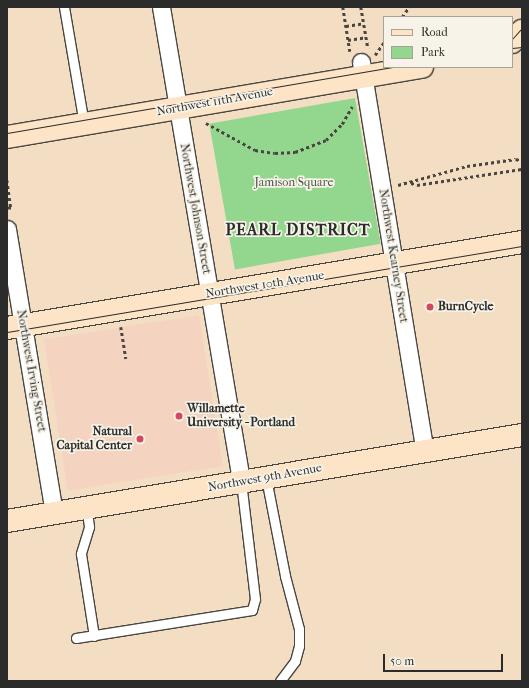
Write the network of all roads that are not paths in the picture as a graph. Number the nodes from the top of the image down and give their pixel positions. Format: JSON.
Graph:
{"nodes":[{"id":1,"x":64,"y":7,"type":"edge"},
{"id":2,"x":161,"y":7,"type":"edge"},
{"id":3,"x":522,"y":31,"type":"edge"},
{"id":4,"x":513,"y":41,"type":"edge"},
{"id":5,"x":364,"y":65,"type":"junction"},
{"id":6,"x":383,"y":66,"type":"edge"},
{"id":7,"x":177,"y":108,"type":"junction"},
{"id":8,"x":84,"y":124,"type":"junction"},
{"id":9,"x":7,"y":137,"type":"edge"},
{"id":10,"x":7,"y":230,"type":"edge"},
{"id":11,"x":522,"y":242,"type":"edge"},
{"id":12,"x":394,"y":263,"type":"junction"},
{"id":13,"x":210,"y":294,"type":"junction"},
{"id":14,"x":15,"y":326,"type":"edge"},
{"id":15,"x":522,"y":434,"type":"edge"},
{"id":16,"x":425,"y":451,"type":"junction"},
{"id":17,"x":266,"y":477,"type":"junction"},
{"id":18,"x":241,"y":481,"type":"junction"},
{"id":19,"x":86,"y":507,"type":"junction"},
{"id":20,"x":54,"y":513,"type":"junction"},
{"id":21,"x":7,"y":521,"type":"edge"},
{"id":22,"x":94,"y":636,"type":"junction"},
{"id":23,"x":76,"y":638,"type":"dead end"},
{"id":24,"x":280,"y":681,"type":"edge"}],
"edges":[{"from":1,"to":8,"type":"lane"},
{"from":2,"to":7,"type":"street","name":"Northwest Johnson Street"},
{"from":3,"to":4,"type":"street"},
{"from":5,"to":6,"type":"street","name":"Northwest 11th Avenue"},
{"from":5,"to":7,"type":"street","name":"Northwest 11th Avenue"},
{"from":5,"to":12,"type":"street","name":"Northwest Kearney Street"},
{"from":7,"to":8,"type":"street","name":"Northwest 11th Avenue"},
{"from":7,"to":13,"type":"street","name":"Northwest Johnson Street"},
{"from":8,"to":9,"type":"street","name":"Northwest 11th Avenue"},
{"from":10,"to":14,"type":"street","name":"Northwest Irving Street"},
{"from":11,"to":12,"type":"street","name":"Northwest 10th Avenue"},
{"from":12,"to":13,"type":"street","name":"Northwest 10th Avenue"},
{"from":12,"to":16,"type":"street","name":"Northwest Kearney Street"},
{"from":13,"to":14,"type":"street","name":"Northwest 10th Avenue"},
{"from":13,"to":18,"type":"street","name":"Northwest Johnson Street"},
{"from":14,"to":20,"type":"street","name":"Northwest Irving Street"},
{"from":15,"to":16,"type":"street","name":"Northwest 9th Avenue"},
{"from":16,"to":17,"type":"street","name":"Northwest 9th Avenue"},
{"from":17,"to":18,"type":"street","name":"Northwest 9th Avenue"},
{"from":17,"to":24,"type":"lane"},
{"from":18,"to":19,"type":"street","name":"Northwest 9th Avenue"},
{"from":18,"to":22,"type":"lane"},
{"from":19,"to":20,"type":"street","name":"Northwest 9th Avenue"},
{"from":19,"to":22,"type":"lane"},
{"from":20,"to":21,"type":"street","name":"Northwest 9th Avenue"},
{"from":22,"to":23,"type":"lane"}]}
